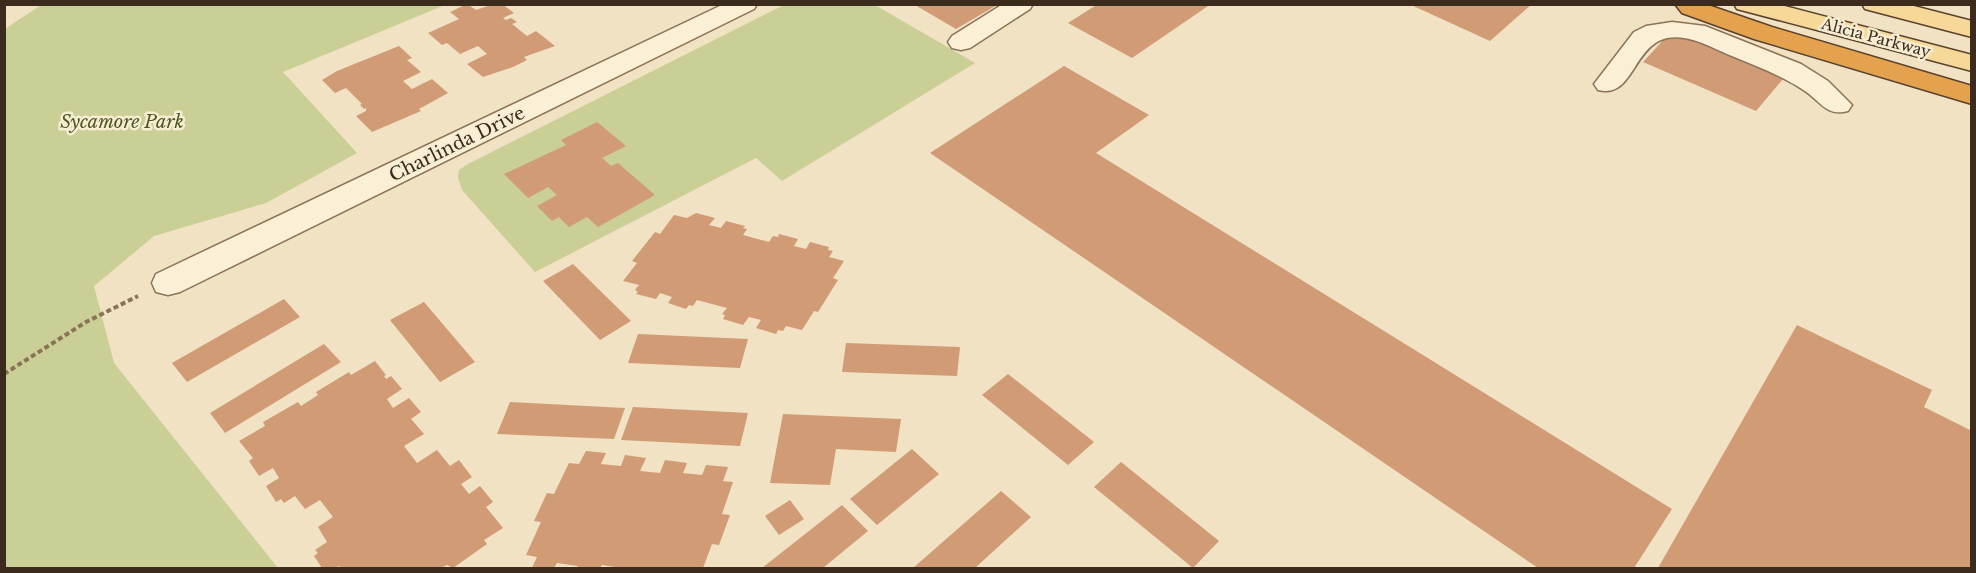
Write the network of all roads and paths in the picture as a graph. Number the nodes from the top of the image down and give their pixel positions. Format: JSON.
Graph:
{"nodes":[{"id":1,"x":745,"y":4,"type":"edge"},
{"id":2,"x":1021,"y":4,"type":"edge"},
{"id":3,"x":1687,"y":4,"type":"edge"},
{"id":4,"x":1746,"y":4,"type":"edge"},
{"id":5,"x":1874,"y":4,"type":"edge"},
{"id":6,"x":1971,"y":29,"type":"edge"},
{"id":7,"x":961,"y":42,"type":"dead end"},
{"id":8,"x":1971,"y":63,"type":"edge"},
{"id":9,"x":1608,"y":84,"type":"dead end"},
{"id":10,"x":1971,"y":95,"type":"edge"},
{"id":11,"x":1838,"y":105,"type":"dead end"},
{"id":12,"x":168,"y":283,"type":"joint"},
{"id":13,"x":4,"y":374,"type":"edge"}],
"edges":[{"from":1,"to":12,"type":"street","name":"Charlinda Drive"},
{"from":2,"to":7,"type":"street"},
{"from":3,"to":10,"type":"highway"},
{"from":4,"to":8,"type":"main road","name":"Alicia Parkway"},
{"from":5,"to":6,"type":"main road","name":"Alicia Parkway"},
{"from":9,"to":11,"type":"street"},
{"from":12,"to":13,"type":"path"}]}
